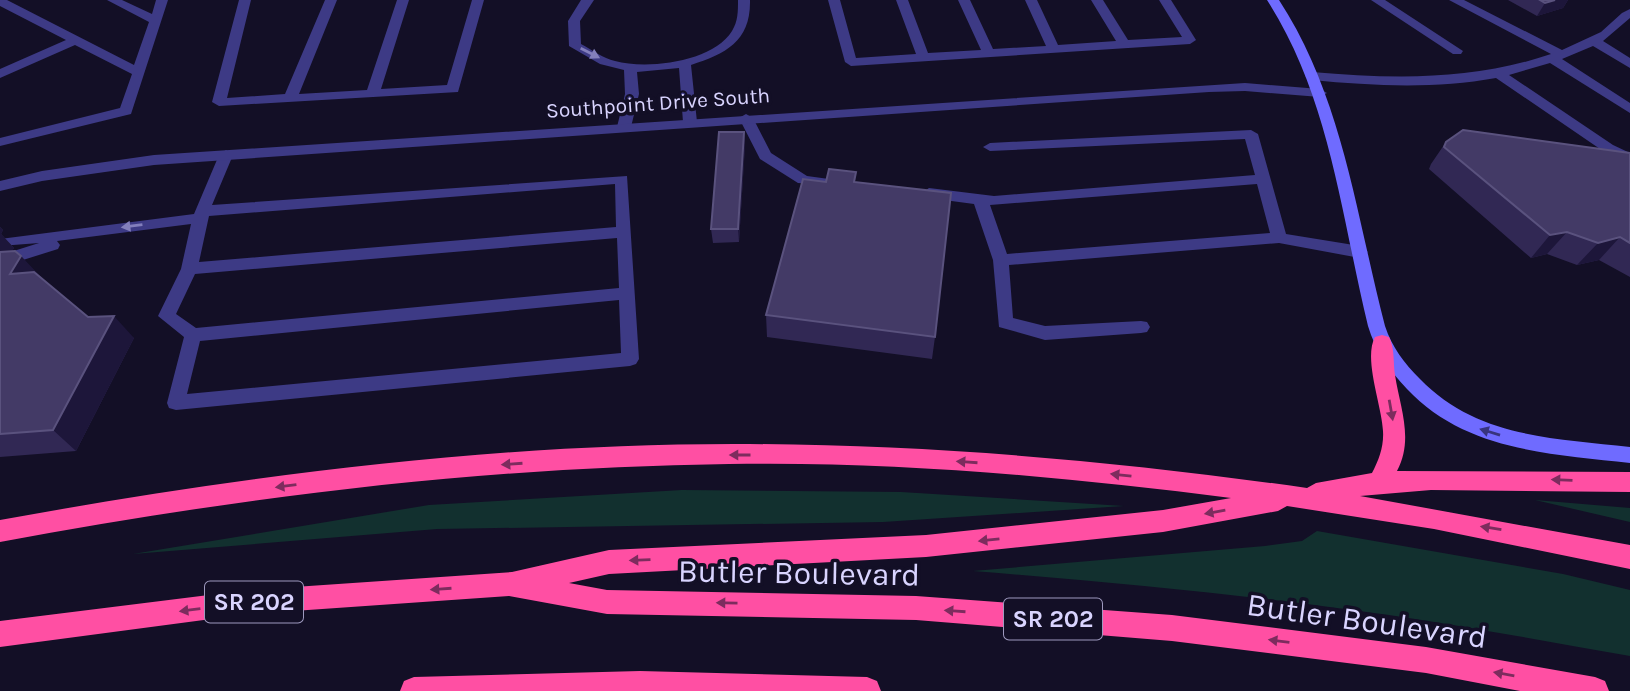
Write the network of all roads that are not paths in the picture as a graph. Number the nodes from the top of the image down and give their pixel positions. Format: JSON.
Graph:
{"nodes":[{"id":1,"x":113,"y":0,"type":"edge"},
{"id":2,"x":162,"y":0,"type":"edge"},
{"id":3,"x":245,"y":0,"type":"edge"},
{"id":4,"x":331,"y":0,"type":"edge"},
{"id":5,"x":403,"y":0,"type":"edge"},
{"id":6,"x":478,"y":0,"type":"edge"},
{"id":7,"x":744,"y":0,"type":"edge"},
{"id":8,"x":834,"y":0,"type":"edge"},
{"id":9,"x":902,"y":0,"type":"edge"},
{"id":10,"x":964,"y":0,"type":"edge"},
{"id":11,"x":1031,"y":0,"type":"edge"},
{"id":12,"x":1097,"y":0,"type":"edge"},
{"id":13,"x":1165,"y":0,"type":"edge"},
{"id":14,"x":1273,"y":0,"type":"edge"},
{"id":15,"x":1377,"y":0,"type":"edge"},
{"id":16,"x":1455,"y":0,"type":"edge"},
{"id":17,"x":0,"y":1,"type":"edge"},
{"id":18,"x":581,"y":2,"type":"edge"},
{"id":19,"x":1627,"y":18,"type":"edge"},
{"id":20,"x":155,"y":20,"type":"junction"},
{"id":21,"x":75,"y":40,"type":"junction"},
{"id":22,"x":1594,"y":41,"type":"junction"},
{"id":23,"x":1124,"y":44,"type":"junction"},
{"id":24,"x":1054,"y":48,"type":"junction"},
{"id":25,"x":1457,"y":51,"type":"dead end"},
{"id":26,"x":989,"y":53,"type":"junction"},
{"id":27,"x":923,"y":57,"type":"junction"},
{"id":28,"x":1557,"y":57,"type":"junction"},
{"id":29,"x":1630,"y":64,"type":"edge"},
{"id":30,"x":685,"y":65,"type":"junction"},
{"id":31,"x":630,"y":67,"type":"junction"},
{"id":32,"x":138,"y":72,"type":"junction"},
{"id":33,"x":1498,"y":73,"type":"junction"},
{"id":34,"x":0,"y":74,"type":"edge"},
{"id":35,"x":1312,"y":76,"type":"junction"},
{"id":36,"x":373,"y":93,"type":"junction"},
{"id":37,"x":1320,"y":93,"type":"junction"},
{"id":38,"x":290,"y":98,"type":"junction"},
{"id":39,"x":1630,"y":109,"type":"edge"},
{"id":40,"x":746,"y":118,"type":"junction"},
{"id":41,"x":690,"y":122,"type":"junction"},
{"id":42,"x":624,"y":127,"type":"junction"},
{"id":43,"x":0,"y":142,"type":"edge"},
{"id":44,"x":990,"y":147,"type":"dead end"},
{"id":45,"x":226,"y":155,"type":"junction"},
{"id":46,"x":1630,"y":159,"type":"edge"},
{"id":47,"x":1263,"y":178,"type":"junction"},
{"id":48,"x":841,"y":184,"type":"edge"},
{"id":49,"x":0,"y":187,"type":"edge"},
{"id":50,"x":917,"y":191,"type":"edge"},
{"id":51,"x":980,"y":200,"type":"junction"},
{"id":52,"x":201,"y":214,"type":"junction"},
{"id":53,"x":99,"y":230,"type":"junction"},
{"id":54,"x":625,"y":232,"type":"junction"},
{"id":55,"x":1279,"y":238,"type":"junction"},
{"id":56,"x":7,"y":246,"type":"edge"},
{"id":57,"x":1360,"y":252,"type":"junction"},
{"id":58,"x":1001,"y":260,"type":"junction"},
{"id":59,"x":189,"y":269,"type":"junction"},
{"id":60,"x":627,"y":293,"type":"junction"},
{"id":61,"x":1141,"y":327,"type":"dead end"},
{"id":62,"x":193,"y":335,"type":"junction"},
{"id":63,"x":1382,"y":343,"type":"junction"},
{"id":64,"x":1630,"y":456,"type":"edge"},
{"id":65,"x":1379,"y":482,"type":"junction"},
{"id":66,"x":1630,"y":482,"type":"edge"},
{"id":67,"x":0,"y":531,"type":"edge"},
{"id":68,"x":1630,"y":557,"type":"edge"},
{"id":69,"x":509,"y":584,"type":"junction"},
{"id":70,"x":0,"y":634,"type":"edge"},
{"id":71,"x":414,"y":691,"type":"edge"},
{"id":72,"x":867,"y":691,"type":"edge"},
{"id":73,"x":1595,"y":691,"type":"edge"}],
"edges":[{"from":1,"to":20,"type":"street"},
{"from":2,"to":20,"type":"street"},
{"from":3,"to":38,"type":"street"},
{"from":4,"to":38,"type":"street"},
{"from":5,"to":36,"type":"street"},
{"from":6,"to":36,"type":"street"},
{"from":7,"to":30,"type":"street"},
{"from":8,"to":27,"type":"street"},
{"from":9,"to":27,"type":"street"},
{"from":10,"to":26,"type":"street"},
{"from":11,"to":24,"type":"street"},
{"from":12,"to":23,"type":"street"},
{"from":13,"to":23,"type":"street"},
{"from":14,"to":35,"type":"street"},
{"from":15,"to":25,"type":"street"},
{"from":16,"to":28,"type":"street"},
{"from":17,"to":21,"type":"street"},
{"from":18,"to":31,"type":"street","one_way":true},
{"from":19,"to":22,"type":"street"},
{"from":20,"to":32,"type":"street"},
{"from":21,"to":32,"type":"street"},
{"from":21,"to":34,"type":"street"},
{"from":22,"to":28,"type":"street"},
{"from":22,"to":29,"type":"street"},
{"from":23,"to":24,"type":"street"},
{"from":24,"to":26,"type":"street"},
{"from":26,"to":27,"type":"street"},
{"from":28,"to":33,"type":"street"},
{"from":28,"to":39,"type":"street"},
{"from":30,"to":31,"type":"street"},
{"from":30,"to":41,"type":"street"},
{"from":31,"to":42,"type":"street"},
{"from":32,"to":43,"type":"street"},
{"from":33,"to":35,"type":"street"},
{"from":33,"to":46,"type":"street"},
{"from":35,"to":37,"type":"street"},
{"from":36,"to":38,"type":"street"},
{"from":37,"to":40,"type":"street","name":"Southpoint Drive South"},
{"from":37,"to":57,"type":"street"},
{"from":40,"to":41,"type":"street","name":"Southpoint Drive South"},
{"from":40,"to":48,"type":"street"},
{"from":41,"to":42,"type":"street","name":"Southpoint Drive South"},
{"from":42,"to":45,"type":"street","name":"Southpoint Drive South"},
{"from":44,"to":47,"type":"street"},
{"from":45,"to":49,"type":"street","name":"Southpoint Drive South"},
{"from":45,"to":52,"type":"street"},
{"from":47,"to":51,"type":"street"},
{"from":47,"to":55,"type":"street"},
{"from":50,"to":51,"type":"street"},
{"from":51,"to":58,"type":"street"},
{"from":52,"to":53,"type":"street","one_way":true},
{"from":52,"to":54,"type":"street"},
{"from":52,"to":59,"type":"street"},
{"from":53,"to":56,"type":"street"},
{"from":53,"to":56,"type":"street"},
{"from":54,"to":59,"type":"street"},
{"from":54,"to":60,"type":"street"},
{"from":55,"to":57,"type":"street"},
{"from":55,"to":58,"type":"street"},
{"from":57,"to":63,"type":"street"},
{"from":58,"to":61,"type":"street"},
{"from":59,"to":62,"type":"street"},
{"from":60,"to":62,"type":"street"},
{"from":60,"to":62,"type":"street"},
{"from":64,"to":63,"type":"street","one_way":true},
{"from":63,"to":65,"type":"highway","one_way":true},
{"from":66,"to":65,"type":"highway","one_way":true},
{"from":65,"to":69,"type":"highway","one_way":true},
{"from":68,"to":67,"type":"highway","one_way":true},
{"from":69,"to":70,"type":"highway","name":"Butler Boulevard","number":"SR 202","one_way":true},
{"from":73,"to":69,"type":"highway","name":"Butler Boulevard","number":"SR 202","one_way":true},
{"from":71,"to":72,"type":"highway"}]}
